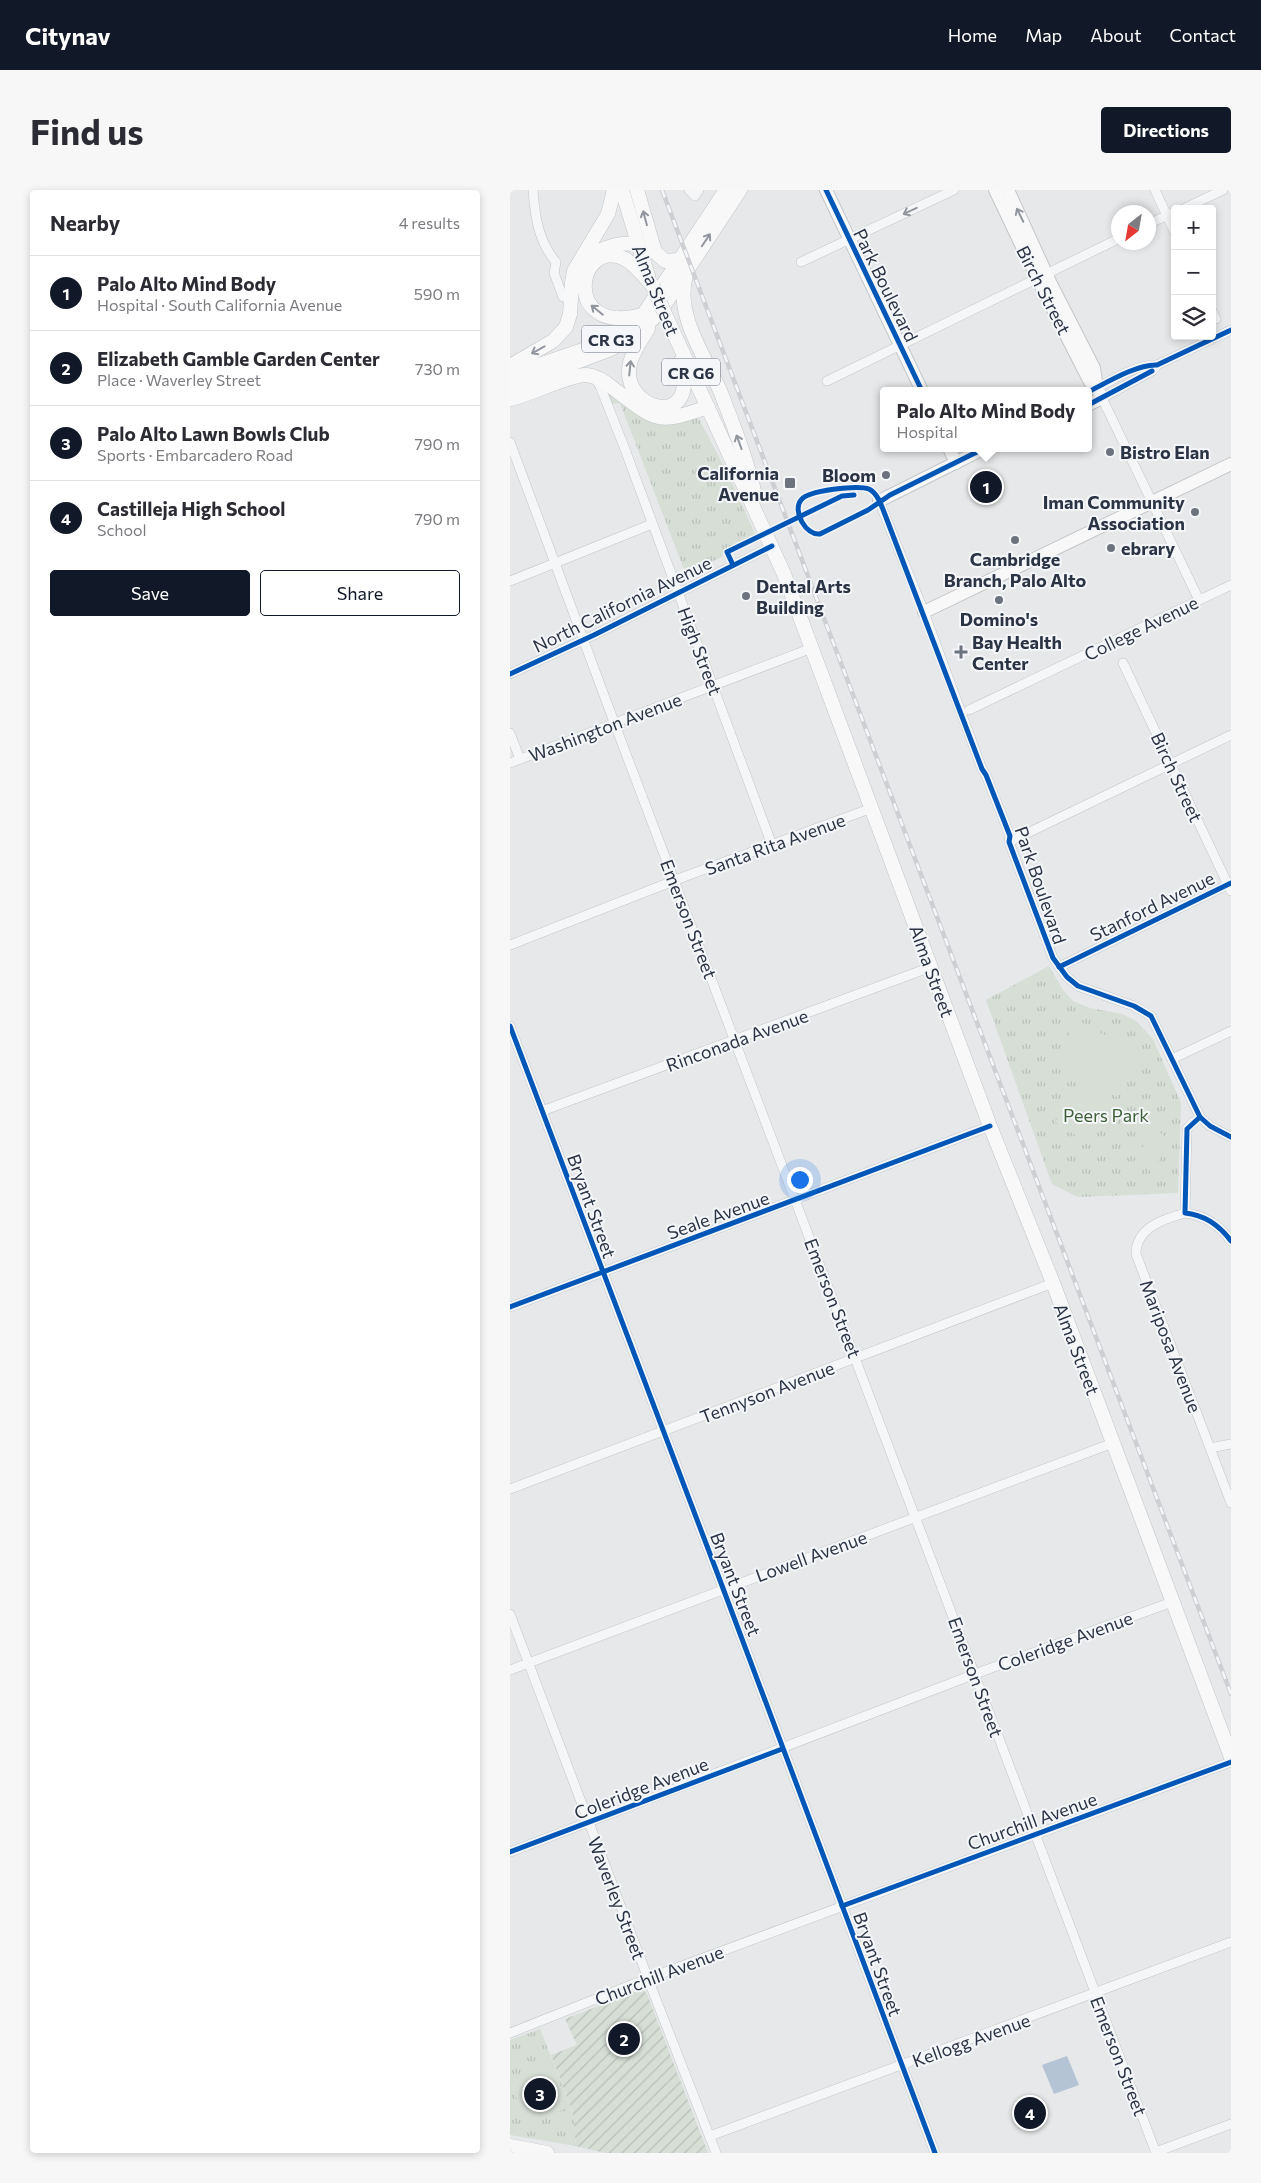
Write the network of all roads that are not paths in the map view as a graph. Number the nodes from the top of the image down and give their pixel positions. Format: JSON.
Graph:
{"nodes":[{"id":1,"x":533,"y":190,"type":"edge"},
{"id":2,"x":614,"y":190,"type":"edge"},
{"id":3,"x":622,"y":190,"type":"edge"},
{"id":4,"x":637,"y":190,"type":"edge"},
{"id":5,"x":726,"y":190,"type":"edge"},
{"id":6,"x":740,"y":190,"type":"edge"},
{"id":7,"x":826,"y":190,"type":"edge"},
{"id":8,"x":954,"y":190,"type":"edge"},
{"id":9,"x":995,"y":190,"type":"edge"},
{"id":10,"x":1008,"y":190,"type":"edge"},
{"id":11,"x":1155,"y":190,"type":"edge"},
{"id":12,"x":1223,"y":190,"type":"edge"},
{"id":13,"x":1191,"y":205,"type":"edge"},
{"id":14,"x":1171,"y":214,"type":"edge"},
{"id":15,"x":1156,"y":221,"type":"edge"},
{"id":16,"x":848,"y":240,"type":"junction"},
{"id":17,"x":1111,"y":242,"type":"edge"},
{"id":18,"x":638,"y":246,"type":"junction"},
{"id":19,"x":685,"y":262,"type":"junction"},
{"id":20,"x":801,"y":262,"type":"dead end"},
{"id":21,"x":577,"y":265,"type":"junction"},
{"id":22,"x":1042,"y":276,"type":"junction"},
{"id":23,"x":652,"y":286,"type":"junction"},
{"id":24,"x":563,"y":297,"type":"dead end"},
{"id":25,"x":663,"y":312,"type":"junction"},
{"id":26,"x":643,"y":315,"type":"junction"},
{"id":27,"x":1231,"y":330,"type":"edge"},
{"id":28,"x":675,"y":337,"type":"junction"},
{"id":29,"x":900,"y":345,"type":"junction"},
{"id":30,"x":510,"y":366,"type":"edge"},
{"id":31,"x":510,"y":375,"type":"edge"},
{"id":32,"x":592,"y":376,"type":"junction"},
{"id":33,"x":827,"y":380,"type":"dead end"},
{"id":34,"x":920,"y":387,"type":"edge"},
{"id":35,"x":510,"y":388,"type":"edge"},
{"id":36,"x":1096,"y":393,"type":"edge"},
{"id":37,"x":528,"y":395,"type":"junction"},
{"id":38,"x":510,"y":399,"type":"edge"},
{"id":39,"x":510,"y":404,"type":"edge"},
{"id":40,"x":708,"y":407,"type":"junction"},
{"id":41,"x":510,"y":442,"type":"edge"},
{"id":42,"x":951,"y":452,"type":"edge"},
{"id":43,"x":977,"y":452,"type":"edge"},
{"id":44,"x":956,"y":463,"type":"junction"},
{"id":45,"x":1231,"y":464,"type":"edge"},
{"id":46,"x":879,"y":501,"type":"joint"},
{"id":47,"x":1152,"y":502,"type":"junction"},
{"id":48,"x":761,"y":522,"type":"junction"},
{"id":49,"x":652,"y":524,"type":"junction"},
{"id":50,"x":772,"y":546,"type":"junction"},
{"id":51,"x":556,"y":563,"type":"junction"},
{"id":52,"x":510,"y":581,"type":"edge"},
{"id":53,"x":1231,"y":585,"type":"edge"},
{"id":54,"x":678,"y":593,"type":"junction"},
{"id":55,"x":1198,"y":600,"type":"junction"},
{"id":56,"x":924,"y":612,"type":"junction"},
{"id":57,"x":584,"y":639,"type":"junction"},
{"id":58,"x":812,"y":648,"type":"junction"},
{"id":59,"x":1123,"y":663,"type":"dead end"},
{"id":60,"x":510,"y":674,"type":"edge"},
{"id":61,"x":713,"y":686,"type":"junction"},
{"id":62,"x":969,"y":710,"type":"dead end"},
{"id":63,"x":614,"y":722,"type":"junction"},
{"id":64,"x":510,"y":733,"type":"edge"},
{"id":65,"x":1231,"y":735,"type":"edge"},
{"id":66,"x":520,"y":759,"type":"junction"},
{"id":67,"x":510,"y":762,"type":"edge"},
{"id":68,"x":1170,"y":764,"type":"junction"},
{"id":69,"x":872,"y":808,"type":"junction"},
{"id":70,"x":1009,"y":842,"type":"junction"},
{"id":71,"x":772,"y":845,"type":"junction"},
{"id":72,"x":675,"y":880,"type":"junction"},
{"id":73,"x":1230,"y":886,"type":"edge"},
{"id":74,"x":510,"y":945,"type":"edge"},
{"id":75,"x":931,"y":967,"type":"junction"},
{"id":76,"x":1059,"y":967,"type":"junction"},
{"id":77,"x":510,"y":1026,"type":"edge"},
{"id":78,"x":1231,"y":1031,"type":"edge"},
{"id":79,"x":736,"y":1040,"type":"junction"},
{"id":80,"x":1172,"y":1059,"type":"junction"},
{"id":81,"x":542,"y":1111,"type":"junction"},
{"id":82,"x":1193,"y":1122,"type":"dead end"},
{"id":83,"x":990,"y":1126,"type":"junction"},
{"id":84,"x":1231,"y":1137,"type":"edge"},
{"id":85,"x":796,"y":1200,"type":"junction"},
{"id":86,"x":1185,"y":1213,"type":"junction"},
{"id":87,"x":1231,"y":1241,"type":"edge"},
{"id":88,"x":602,"y":1272,"type":"junction"},
{"id":89,"x":1053,"y":1283,"type":"junction"},
{"id":90,"x":510,"y":1306,"type":"edge"},
{"id":91,"x":856,"y":1359,"type":"junction"},
{"id":92,"x":663,"y":1431,"type":"junction"},
{"id":93,"x":1113,"y":1443,"type":"junction"},
{"id":94,"x":1231,"y":1444,"type":"edge"},
{"id":95,"x":1210,"y":1448,"type":"junction"},
{"id":96,"x":510,"y":1489,"type":"edge"},
{"id":97,"x":1231,"y":1503,"type":"edge"},
{"id":98,"x":916,"y":1517,"type":"junction"},
{"id":99,"x":724,"y":1589,"type":"junction"},
{"id":100,"x":1172,"y":1602,"type":"junction"},
{"id":101,"x":510,"y":1614,"type":"edge"},
{"id":102,"x":528,"y":1663,"type":"junction"},
{"id":103,"x":510,"y":1670,"type":"edge"},
{"id":104,"x":975,"y":1674,"type":"junction"},
{"id":105,"x":782,"y":1749,"type":"junction"},
{"id":106,"x":1231,"y":1757,"type":"edge"},
{"id":107,"x":1231,"y":1762,"type":"edge"},
{"id":108,"x":589,"y":1822,"type":"junction"},
{"id":109,"x":1035,"y":1835,"type":"junction"},
{"id":110,"x":510,"y":1852,"type":"edge"},
{"id":111,"x":842,"y":1906,"type":"junction"},
{"id":112,"x":1231,"y":1942,"type":"edge"},
{"id":113,"x":648,"y":1979,"type":"junction"},
{"id":114,"x":1096,"y":1994,"type":"junction"},
{"id":115,"x":510,"y":2033,"type":"edge"},
{"id":116,"x":902,"y":2066,"type":"junction"},
{"id":117,"x":1231,"y":2124,"type":"edge"},
{"id":118,"x":710,"y":2136,"type":"junction"},
{"id":119,"x":510,"y":2146,"type":"edge"},
{"id":120,"x":547,"y":2153,"type":"edge"},
{"id":121,"x":716,"y":2153,"type":"edge"},
{"id":122,"x":935,"y":2153,"type":"edge"},
{"id":123,"x":1156,"y":2153,"type":"edge"}],
"edges":[{"from":1,"to":24,"type":"street"},
{"from":2,"to":21,"type":"main road"},
{"from":3,"to":18,"type":"main road","name":"Alma Street","number":"CR G6"},
{"from":19,"to":4,"type":"main road","one_way":true},
{"from":5,"to":19,"type":"main road","number":"CR G3"},
{"from":19,"to":6,"type":"main road","number":"CR G3","one_way":true},
{"from":7,"to":16,"type":"street","name":"Park Boulevard"},
{"from":8,"to":16,"type":"street","one_way":true},
{"from":9,"to":22,"type":"street","name":"Birch Street"},
{"from":22,"to":10,"type":"street","name":"Birch Street","one_way":true},
{"from":11,"to":14,"type":"street"},
{"from":12,"to":13,"type":"street"},
{"from":14,"to":15,"type":"street"},
{"from":16,"to":20,"type":"street"},
{"from":16,"to":29,"type":"street","name":"Park Boulevard"},
{"from":17,"to":22,"type":"street"},
{"from":18,"to":21,"type":"main road"},
{"from":18,"to":23,"type":"main road","name":"Alma Street","number":"CR G6"},
{"from":19,"to":25,"type":"main road","number":"CR G3"},
{"from":19,"to":26,"type":"main road","number":"CR G3"},
{"from":48,"to":19,"type":"main road","one_way":true},
{"from":21,"to":30,"type":"main road","one_way":true},
{"from":22,"to":29,"type":"street"},
{"from":22,"to":36,"type":"street","name":"Birch Street"},
{"from":23,"to":25,"type":"main road","name":"Alma Street","number":"CR G6","bridge":true},
{"from":26,"to":23,"type":"main road","one_way":true},
{"from":25,"to":28,"type":"main road","name":"Alma Street","number":"CR G6"},
{"from":28,"to":25,"type":"main road","one_way":true},
{"from":25,"to":35,"type":"main road","number":"CR G3"},
{"from":26,"to":31,"type":"main road","number":"CR G3"},
{"from":27,"to":36,"type":"street"},
{"from":28,"to":40,"type":"main road","name":"Alma Street","number":"CR G6"},
{"from":29,"to":33,"type":"street"},
{"from":29,"to":34,"type":"street","name":"Park Boulevard"},
{"from":32,"to":37,"type":"main road"},
{"from":32,"to":40,"type":"main road"},
{"from":32,"to":49,"type":"street","name":"High Street"},
{"from":36,"to":47,"type":"street","name":"Birch Street"},
{"from":37,"to":38,"type":"main road"},
{"from":37,"to":39,"type":"street"},
{"from":40,"to":48,"type":"main road","name":"Alma Street"},
{"from":41,"to":51,"type":"street","name":"Emerson Street"},
{"from":42,"to":44,"type":"street"},
{"from":43,"to":44,"type":"street"},
{"from":44,"to":46,"type":"street"},
{"from":45,"to":47,"type":"street"},
{"from":46,"to":56,"type":"street","name":"Park Boulevard"},
{"from":47,"to":55,"type":"street","name":"Birch Street"},
{"from":47,"to":56,"type":"street"},
{"from":48,"to":50,"type":"main road","name":"Alma Street"},
{"from":49,"to":51,"type":"street"},
{"from":49,"to":54,"type":"street","name":"High Street"},
{"from":50,"to":54,"type":"street","name":"North California Avenue"},
{"from":50,"to":58,"type":"main road","name":"Alma Street"},
{"from":51,"to":52,"type":"street"},
{"from":51,"to":57,"type":"street","name":"Emerson Street"},
{"from":53,"to":55,"type":"street","name":"College Avenue"},
{"from":54,"to":57,"type":"street","name":"North California Avenue"},
{"from":54,"to":61,"type":"street","name":"High Street"},
{"from":55,"to":62,"type":"street","name":"College Avenue"},
{"from":56,"to":70,"type":"street","name":"Park Boulevard"},
{"from":57,"to":60,"type":"street","name":"North California Avenue"},
{"from":57,"to":63,"type":"street","name":"Emerson Street"},
{"from":58,"to":61,"type":"street","name":"Washington Avenue"},
{"from":58,"to":69,"type":"main road","name":"Alma Street"},
{"from":59,"to":68,"type":"street","name":"Birch Street"},
{"from":61,"to":63,"type":"street","name":"Washington Avenue"},
{"from":61,"to":71,"type":"street","name":"High Street"},
{"from":63,"to":66,"type":"street","name":"Washington Avenue"},
{"from":63,"to":72,"type":"street","name":"Emerson Street"},
{"from":64,"to":66,"type":"street"},
{"from":65,"to":68,"type":"street"},
{"from":66,"to":67,"type":"street","name":"Washington Avenue"},
{"from":68,"to":70,"type":"street"},
{"from":68,"to":73,"type":"street","name":"Birch Street"},
{"from":69,"to":71,"type":"street","name":"Santa Rita Avenue"},
{"from":69,"to":75,"type":"main road","name":"Alma Street"},
{"from":70,"to":76,"type":"street","name":"Park Boulevard"},
{"from":71,"to":72,"type":"street","name":"Santa Rita Avenue"},
{"from":72,"to":74,"type":"street","name":"Santa Rita Avenue"},
{"from":72,"to":79,"type":"street","name":"Emerson Street"},
{"from":73,"to":76,"type":"street","name":"Stanford Avenue"},
{"from":75,"to":79,"type":"street","name":"Rinconada Avenue"},
{"from":75,"to":83,"type":"main road","name":"Alma Street"},
{"from":76,"to":80,"type":"street","name":"Park Boulevard"},
{"from":77,"to":81,"type":"street","name":"Bryant Street"},
{"from":78,"to":80,"type":"street"},
{"from":79,"to":81,"type":"street","name":"Rinconada Avenue"},
{"from":79,"to":85,"type":"street","name":"Emerson Street"},
{"from":80,"to":84,"type":"street","name":"Park Boulevard"},
{"from":81,"to":88,"type":"street","name":"Bryant Street"},
{"from":82,"to":86,"type":"street"},
{"from":83,"to":85,"type":"street","name":"Seale Avenue"},
{"from":83,"to":89,"type":"main road","name":"Alma Street"},
{"from":85,"to":88,"type":"street","name":"Seale Avenue"},
{"from":85,"to":91,"type":"street","name":"Emerson Street"},
{"from":86,"to":87,"type":"street"},
{"from":86,"to":95,"type":"street","name":"Mariposa Avenue"},
{"from":88,"to":90,"type":"street","name":"Seale Avenue"},
{"from":88,"to":92,"type":"street","name":"Bryant Street"},
{"from":89,"to":91,"type":"street","name":"Tennyson Avenue"},
{"from":89,"to":93,"type":"main road","name":"Alma Street"},
{"from":91,"to":92,"type":"street","name":"Tennyson Avenue"},
{"from":91,"to":98,"type":"street","name":"Emerson Street"},
{"from":92,"to":96,"type":"street","name":"Tennyson Avenue"},
{"from":92,"to":99,"type":"street","name":"Bryant Street"},
{"from":93,"to":98,"type":"street","name":"Lowell Avenue"},
{"from":93,"to":100,"type":"main road","name":"Alma Street"},
{"from":94,"to":95,"type":"street"},
{"from":95,"to":97,"type":"street","name":"Mariposa Avenue"},
{"from":98,"to":99,"type":"street","name":"Lowell Avenue"},
{"from":98,"to":104,"type":"street","name":"Emerson Street"},
{"from":99,"to":102,"type":"street","name":"Lowell Avenue"},
{"from":99,"to":105,"type":"street","name":"Bryant Street"},
{"from":100,"to":104,"type":"street","name":"Coleridge Avenue"},
{"from":100,"to":106,"type":"main road","name":"Alma Street"},
{"from":101,"to":102,"type":"street","name":"Waverley Street"},
{"from":102,"to":103,"type":"street","name":"Lowell Avenue"},
{"from":102,"to":108,"type":"street","name":"Waverley Street"},
{"from":104,"to":105,"type":"street","name":"Coleridge Avenue"},
{"from":104,"to":109,"type":"street","name":"Emerson Street"},
{"from":105,"to":108,"type":"street","name":"Coleridge Avenue"},
{"from":105,"to":111,"type":"street","name":"Bryant Street"},
{"from":107,"to":109,"type":"street","name":"Churchill Avenue"},
{"from":108,"to":110,"type":"street","name":"Coleridge Avenue"},
{"from":108,"to":113,"type":"street","name":"Waverley Street"},
{"from":109,"to":111,"type":"street","name":"Churchill Avenue"},
{"from":109,"to":114,"type":"street","name":"Emerson Street"},
{"from":111,"to":113,"type":"street","name":"Churchill Avenue"},
{"from":111,"to":116,"type":"street","name":"Bryant Street"},
{"from":112,"to":114,"type":"street","name":"Kellogg Avenue"},
{"from":113,"to":115,"type":"street","name":"Churchill Avenue"},
{"from":113,"to":118,"type":"street","name":"Waverley Street"},
{"from":114,"to":116,"type":"street","name":"Kellogg Avenue"},
{"from":114,"to":123,"type":"street","name":"Emerson Street"},
{"from":116,"to":118,"type":"street","name":"Kellogg Avenue"},
{"from":116,"to":122,"type":"street","name":"Bryant Street"},
{"from":117,"to":123,"type":"street"},
{"from":118,"to":121,"type":"street","name":"Waverley Street"},
{"from":119,"to":120,"type":"main road"}]}
